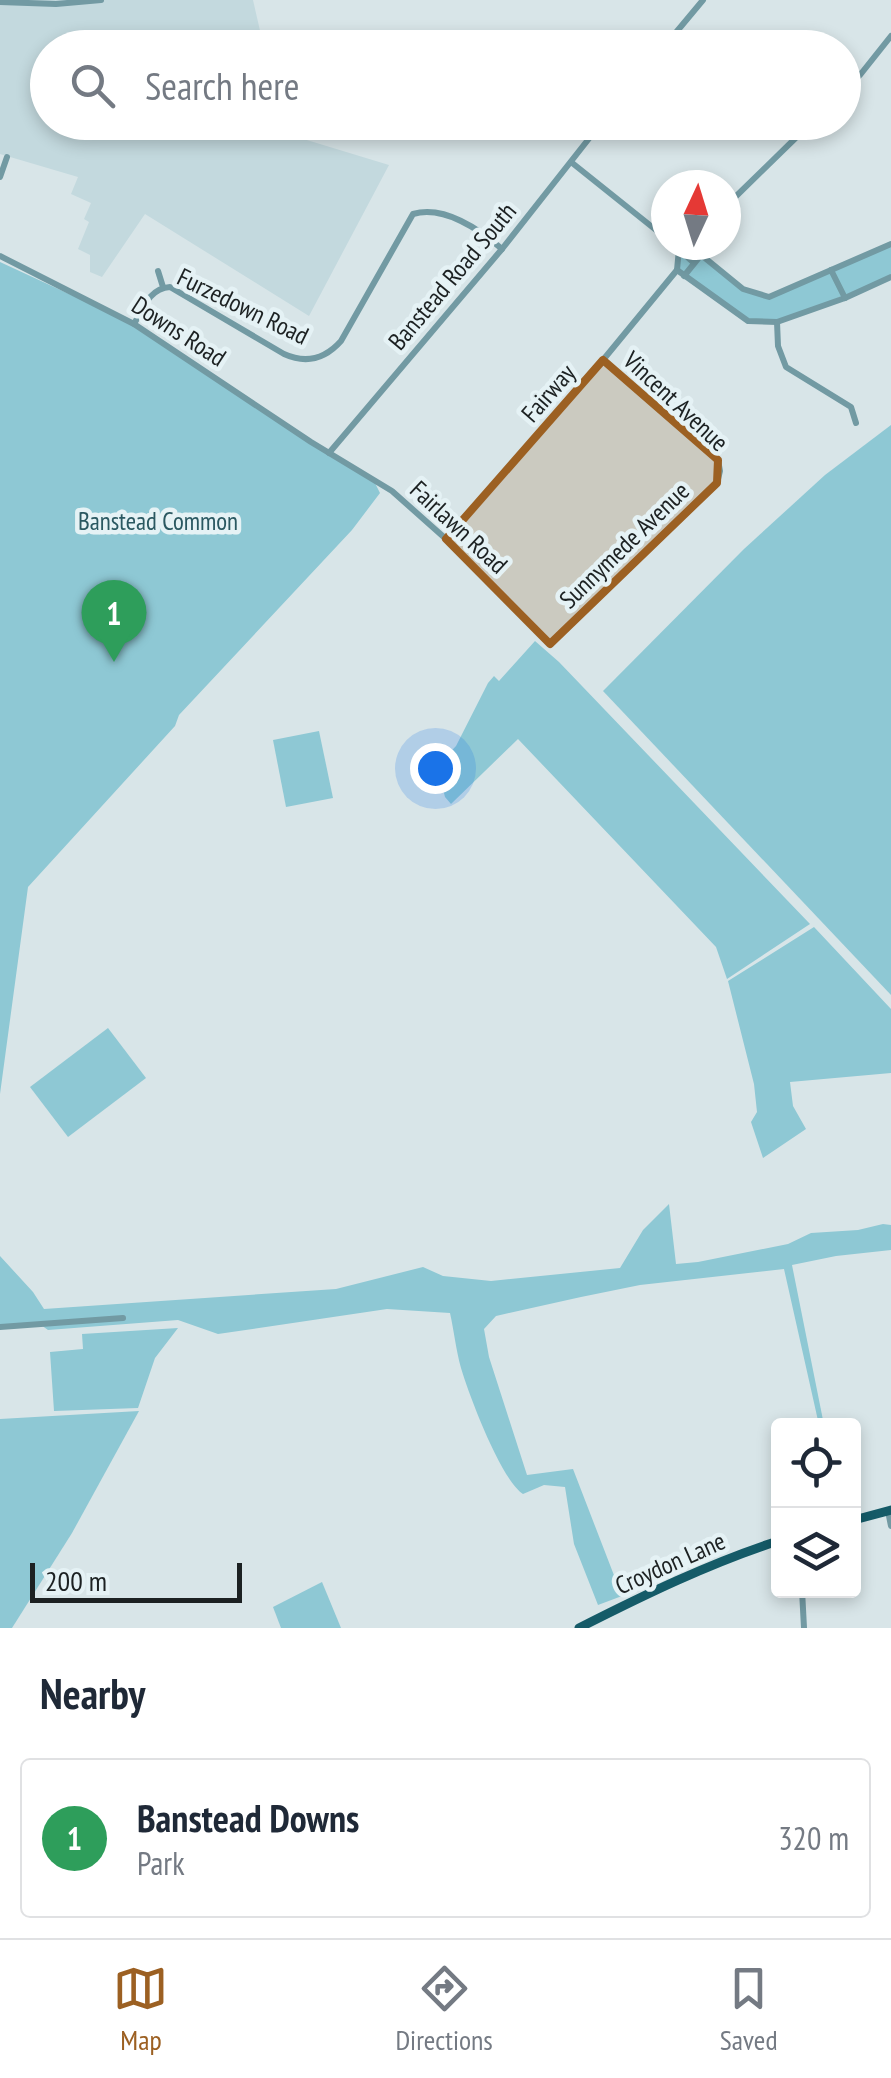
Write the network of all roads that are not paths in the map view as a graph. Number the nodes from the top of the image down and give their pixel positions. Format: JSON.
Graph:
{"nodes":[{"id":1,"x":101,"y":0,"type":"edge"},
{"id":2,"x":703,"y":0,"type":"edge"},
{"id":3,"x":0,"y":2,"type":"edge"},
{"id":4,"x":678,"y":30,"type":"edge"},
{"id":5,"x":891,"y":36,"type":"edge"},
{"id":6,"x":861,"y":75,"type":"edge"},
{"id":7,"x":588,"y":140,"type":"edge"},
{"id":8,"x":794,"y":140,"type":"edge"},
{"id":9,"x":8,"y":158,"type":"dead end"},
{"id":10,"x":571,"y":162,"type":"junction"},
{"id":11,"x":0,"y":176,"type":"edge"},
{"id":12,"x":741,"y":191,"type":"edge"},
{"id":13,"x":651,"y":226,"type":"edge"},
{"id":14,"x":891,"y":244,"type":"edge"},
{"id":15,"x":502,"y":249,"type":"junction"},
{"id":16,"x":0,"y":256,"type":"edge"},
{"id":17,"x":678,"y":260,"type":"edge"},
{"id":18,"x":692,"y":260,"type":"edge"},
{"id":19,"x":697,"y":260,"type":"edge"},
{"id":20,"x":707,"y":260,"type":"edge"},
{"id":21,"x":694,"y":263,"type":"junction"},
{"id":22,"x":676,"y":270,"type":"junction"},
{"id":23,"x":831,"y":270,"type":"junction"},
{"id":24,"x":158,"y":271,"type":"dead end"},
{"id":25,"x":684,"y":276,"type":"junction"},
{"id":26,"x":891,"y":277,"type":"edge"},
{"id":27,"x":162,"y":287,"type":"junction"},
{"id":28,"x":845,"y":298,"type":"junction"},
{"id":29,"x":778,"y":322,"type":"junction"},
{"id":30,"x":134,"y":324,"type":"junction"},
{"id":31,"x":604,"y":360,"type":"junction"},
{"id":32,"x":856,"y":423,"type":"dead end"},
{"id":33,"x":329,"y":454,"type":"junction"},
{"id":34,"x":720,"y":471,"type":"joint"},
{"id":35,"x":446,"y":540,"type":"junction"},
{"id":36,"x":550,"y":644,"type":"joint"},
{"id":37,"x":123,"y":1318,"type":"dead end"},
{"id":38,"x":0,"y":1327,"type":"edge"},
{"id":39,"x":889,"y":1510,"type":"edge"},
{"id":40,"x":861,"y":1518,"type":"edge"},
{"id":41,"x":891,"y":1526,"type":"edge"},
{"id":42,"x":771,"y":1543,"type":"edge"},
{"id":43,"x":802,"y":1598,"type":"edge"},
{"id":44,"x":579,"y":1628,"type":"edge"},
{"id":45,"x":804,"y":1628,"type":"edge"}],
"edges":[{"from":1,"to":3,"type":"street"},
{"from":2,"to":4,"type":"street"},
{"from":5,"to":6,"type":"street"},
{"from":7,"to":10,"type":"street","name":"Banstead Road South"},
{"from":8,"to":12,"type":"street"},
{"from":9,"to":11,"type":"street"},
{"from":10,"to":13,"type":"street"},
{"from":10,"to":15,"type":"street","name":"Banstead Road South"},
{"from":14,"to":23,"type":"street"},
{"from":15,"to":27,"type":"street","name":"Furzedown Road"},
{"from":15,"to":33,"type":"street","name":"Banstead Road South"},
{"from":16,"to":30,"type":"street","name":"Downs Road"},
{"from":17,"to":22,"type":"street"},
{"from":18,"to":21,"type":"street"},
{"from":19,"to":21,"type":"street"},
{"from":20,"to":23,"type":"street"},
{"from":21,"to":25,"type":"street"},
{"from":22,"to":25,"type":"street"},
{"from":22,"to":31,"type":"street","name":"Fairway"},
{"from":23,"to":28,"type":"street"},
{"from":24,"to":27,"type":"street"},
{"from":25,"to":29,"type":"street"},
{"from":26,"to":28,"type":"street"},
{"from":27,"to":30,"type":"street","name":"Furzedown Road"},
{"from":28,"to":29,"type":"street"},
{"from":29,"to":32,"type":"street"},
{"from":30,"to":33,"type":"street","name":"Downs Road"},
{"from":31,"to":34,"type":"street","name":"Vincent Avenue"},
{"from":31,"to":35,"type":"street","name":"Fairway"},
{"from":33,"to":35,"type":"street","name":"Fairlawn Road"},
{"from":34,"to":36,"type":"street","name":"Sunnymede Avenue"},
{"from":35,"to":36,"type":"street","name":"Fairlawn Road"},
{"from":37,"to":38,"type":"street"},
{"from":39,"to":40,"type":"main road"},
{"from":39,"to":41,"type":"street"},
{"from":42,"to":44,"type":"main road","name":"Croydon Lane"},
{"from":43,"to":45,"type":"street"}]}
